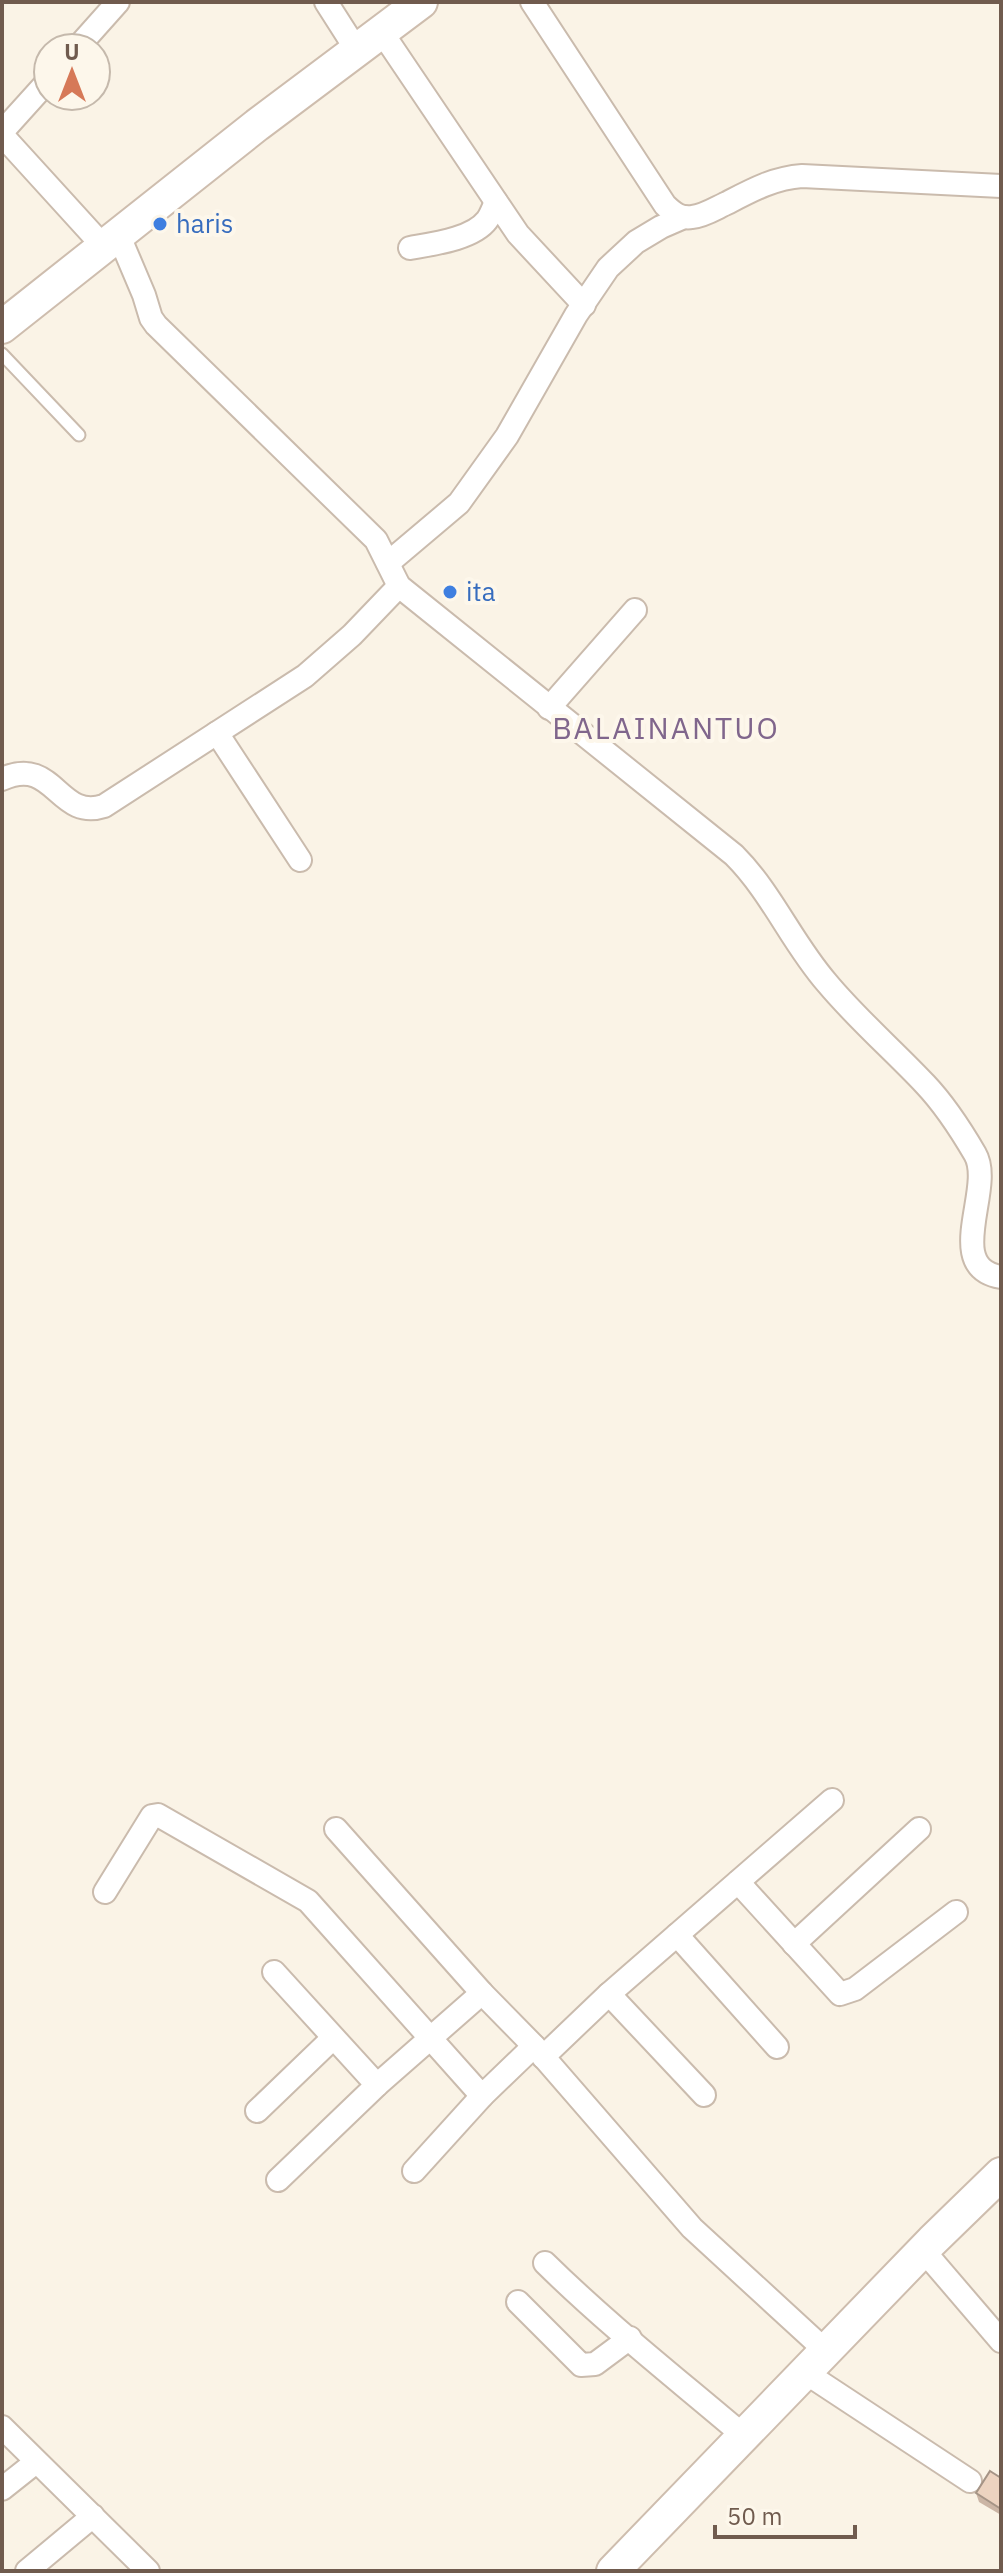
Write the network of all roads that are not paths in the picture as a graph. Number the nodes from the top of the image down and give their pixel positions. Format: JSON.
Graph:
{"nodes":[{"id":1,"x":118,"y":2,"type":"edge"},
{"id":2,"x":326,"y":2,"type":"edge"},
{"id":3,"x":421,"y":2,"type":"edge"},
{"id":4,"x":532,"y":2,"type":"edge"},
{"id":5,"x":91,"y":32,"type":"edge"},
{"id":6,"x":368,"y":40,"type":"junction"},
{"id":7,"x":32,"y":99,"type":"edge"},
{"id":8,"x":2,"y":134,"type":"edge"},
{"id":9,"x":1001,"y":186,"type":"edge"},
{"id":10,"x":496,"y":202,"type":"junction"},
{"id":11,"x":684,"y":217,"type":"junction"},
{"id":12,"x":111,"y":242,"type":"junction"},
{"id":13,"x":410,"y":248,"type":"dead end"},
{"id":14,"x":584,"y":305,"type":"junction"},
{"id":15,"x":2,"y":327,"type":"edge"},
{"id":16,"x":2,"y":354,"type":"edge"},
{"id":17,"x":79,"y":435,"type":"dead end"},
{"id":18,"x":388,"y":563,"type":"junction"},
{"id":19,"x":399,"y":586,"type":"junction"},
{"id":20,"x":635,"y":610,"type":"dead end"},
{"id":21,"x":549,"y":708,"type":"junction"},
{"id":22,"x":217,"y":733,"type":"junction"},
{"id":23,"x":2,"y":779,"type":"edge"},
{"id":24,"x":300,"y":860,"type":"dead end"},
{"id":25,"x":1001,"y":1277,"type":"edge"},
{"id":26,"x":832,"y":1800,"type":"dead end"},
{"id":27,"x":336,"y":1829,"type":"dead end"},
{"id":28,"x":919,"y":1829,"type":"dead end"},
{"id":29,"x":738,"y":1882,"type":"junction"},
{"id":30,"x":105,"y":1892,"type":"dead end"},
{"id":31,"x":956,"y":1912,"type":"dead end"},
{"id":32,"x":677,"y":1935,"type":"junction"},
{"id":33,"x":794,"y":1944,"type":"junction"},
{"id":34,"x":274,"y":1972,"type":"dead end"},
{"id":35,"x":482,"y":1993,"type":"junction"},
{"id":36,"x":609,"y":1994,"type":"junction"},
{"id":37,"x":333,"y":2038,"type":"junction"},
{"id":38,"x":430,"y":2039,"type":"junction"},
{"id":39,"x":777,"y":2047,"type":"dead end"},
{"id":40,"x":539,"y":2052,"type":"junction"},
{"id":41,"x":377,"y":2085,"type":"junction"},
{"id":42,"x":704,"y":2095,"type":"dead end"},
{"id":43,"x":482,"y":2096,"type":"junction"},
{"id":44,"x":257,"y":2111,"type":"dead end"},
{"id":45,"x":414,"y":2171,"type":"dead end"},
{"id":46,"x":1001,"y":2174,"type":"edge"},
{"id":47,"x":278,"y":2180,"type":"dead end"},
{"id":48,"x":923,"y":2250,"type":"junction"},
{"id":49,"x":545,"y":2263,"type":"dead end"},
{"id":50,"x":518,"y":2302,"type":"dead end"},
{"id":51,"x":630,"y":2338,"type":"junction"},
{"id":52,"x":1001,"y":2341,"type":"edge"},
{"id":53,"x":816,"y":2362,"type":"junction"},
{"id":54,"x":2,"y":2427,"type":"edge"},
{"id":55,"x":744,"y":2436,"type":"junction"},
{"id":56,"x":36,"y":2462,"type":"junction"},
{"id":57,"x":970,"y":2481,"type":"dead end"},
{"id":58,"x":2,"y":2489,"type":"edge"},
{"id":59,"x":93,"y":2516,"type":"junction"},
{"id":60,"x":623,"y":2567,"type":"edge"},
{"id":61,"x":27,"y":2571,"type":"edge"},
{"id":62,"x":148,"y":2571,"type":"edge"}],
"edges":[{"from":1,"to":5,"type":"street"},
{"from":2,"to":6,"type":"street"},
{"from":3,"to":6,"type":"street"},
{"from":4,"to":11,"type":"street"},
{"from":6,"to":10,"type":"street"},
{"from":6,"to":12,"type":"street"},
{"from":7,"to":8,"type":"street"},
{"from":8,"to":12,"type":"street"},
{"from":9,"to":11,"type":"street"},
{"from":10,"to":13,"type":"street"},
{"from":10,"to":14,"type":"street"},
{"from":11,"to":14,"type":"street"},
{"from":12,"to":15,"type":"street"},
{"from":12,"to":18,"type":"street"},
{"from":14,"to":18,"type":"street"},
{"from":16,"to":17,"type":"lane"},
{"from":18,"to":19,"type":"street"},
{"from":19,"to":21,"type":"street"},
{"from":19,"to":22,"type":"street"},
{"from":20,"to":21,"type":"street"},
{"from":21,"to":25,"type":"street"},
{"from":22,"to":23,"type":"street"},
{"from":22,"to":24,"type":"street"},
{"from":26,"to":29,"type":"street"},
{"from":27,"to":35,"type":"street"},
{"from":28,"to":33,"type":"street"},
{"from":29,"to":32,"type":"street"},
{"from":29,"to":33,"type":"street"},
{"from":30,"to":38,"type":"street"},
{"from":31,"to":33,"type":"street"},
{"from":32,"to":36,"type":"street"},
{"from":32,"to":39,"type":"street"},
{"from":34,"to":37,"type":"street"},
{"from":35,"to":38,"type":"street"},
{"from":35,"to":40,"type":"street"},
{"from":36,"to":40,"type":"street"},
{"from":36,"to":42,"type":"street"},
{"from":37,"to":41,"type":"street"},
{"from":37,"to":44,"type":"street"},
{"from":38,"to":41,"type":"street"},
{"from":38,"to":43,"type":"street"},
{"from":40,"to":43,"type":"street"},
{"from":40,"to":53,"type":"street"},
{"from":41,"to":47,"type":"street"},
{"from":43,"to":45,"type":"street"},
{"from":46,"to":48,"type":"street"},
{"from":48,"to":52,"type":"street"},
{"from":48,"to":53,"type":"street"},
{"from":49,"to":51,"type":"street"},
{"from":50,"to":51,"type":"street"},
{"from":51,"to":55,"type":"street"},
{"from":53,"to":55,"type":"street"},
{"from":53,"to":57,"type":"street"},
{"from":54,"to":56,"type":"street"},
{"from":55,"to":60,"type":"street"},
{"from":56,"to":58,"type":"street"},
{"from":56,"to":59,"type":"street"},
{"from":59,"to":61,"type":"street"},
{"from":59,"to":62,"type":"street"}]}
